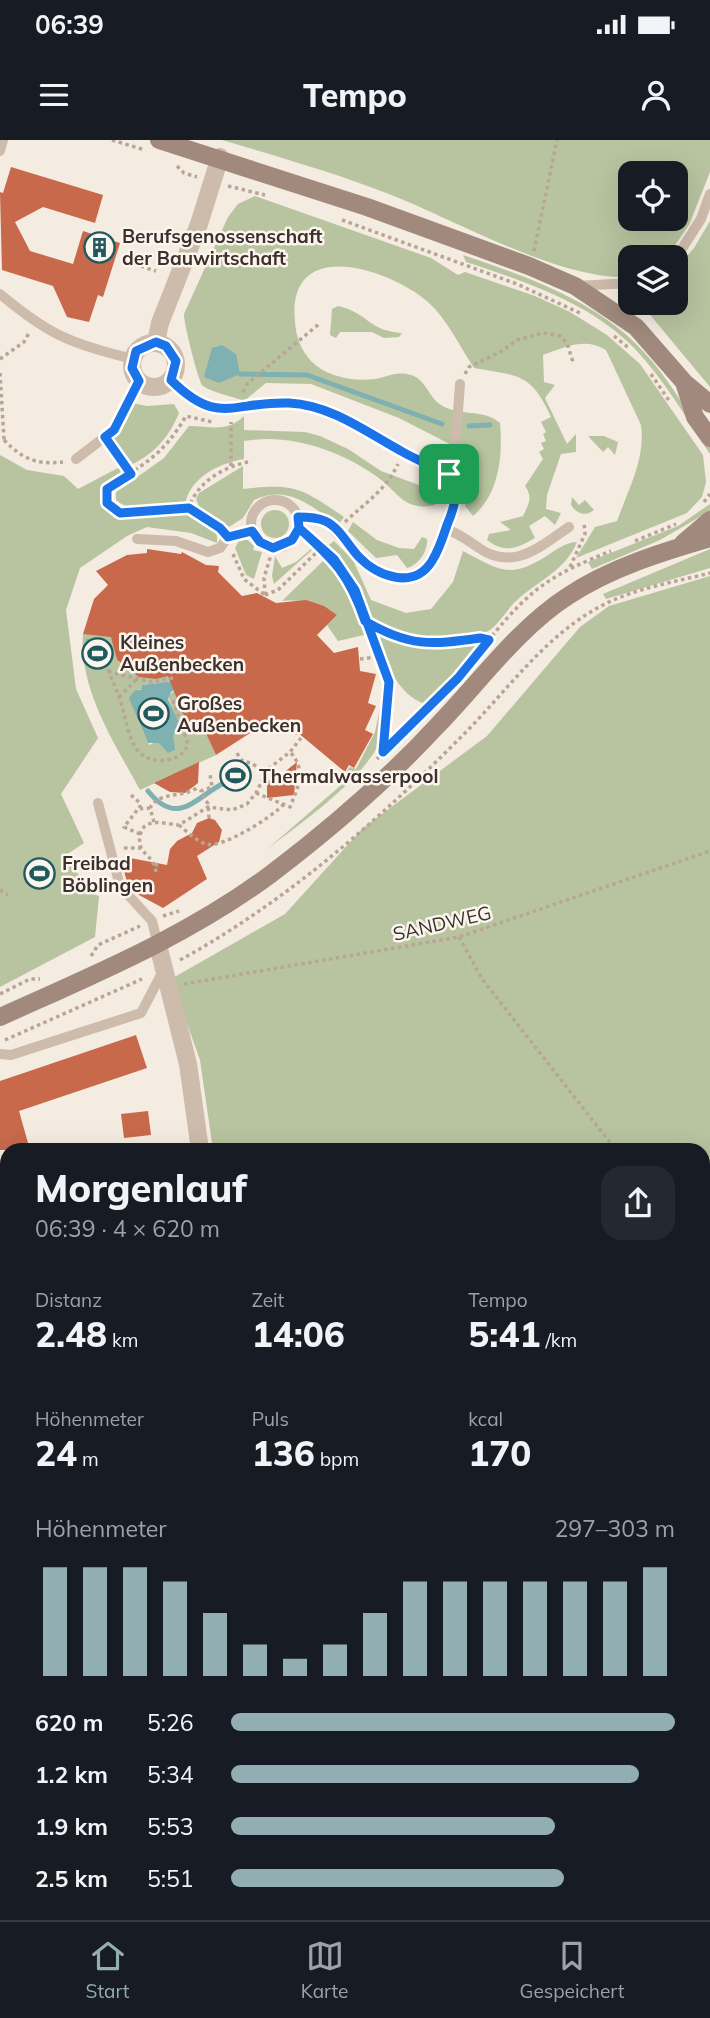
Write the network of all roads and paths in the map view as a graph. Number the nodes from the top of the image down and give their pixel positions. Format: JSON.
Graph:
{"nodes":[{"id":1,"x":3,"y":140,"type":"edge"},
{"id":2,"x":159,"y":140,"type":"edge"},
{"id":3,"x":557,"y":140,"type":"edge"},
{"id":4,"x":0,"y":150,"type":"edge"},
{"id":5,"x":220,"y":157,"type":"junction"},
{"id":6,"x":246,"y":191,"type":"dead end"},
{"id":7,"x":710,"y":194,"type":"edge"},
{"id":8,"x":269,"y":195,"type":"dead end"},
{"id":9,"x":331,"y":215,"type":"dead end"},
{"id":10,"x":684,"y":245,"type":"edge"},
{"id":11,"x":134,"y":264,"type":"dead end"},
{"id":12,"x":529,"y":266,"type":"junction"},
{"id":13,"x":156,"y":271,"type":"dead end"},
{"id":14,"x":618,"y":284,"type":"edge"},
{"id":15,"x":575,"y":286,"type":"junction"},
{"id":16,"x":0,"y":295,"type":"edge"},
{"id":17,"x":591,"y":320,"type":"dead end"},
{"id":18,"x":319,"y":324,"type":"dead end"},
{"id":19,"x":610,"y":332,"type":"dead end"},
{"id":20,"x":24,"y":342,"type":"dead end"},
{"id":21,"x":156,"y":342,"type":"junction"},
{"id":22,"x":632,"y":351,"type":"dead end"},
{"id":23,"x":0,"y":359,"type":"edge"},
{"id":24,"x":133,"y":359,"type":"junction"},
{"id":25,"x":573,"y":362,"type":"dead end"},
{"id":26,"x":645,"y":367,"type":"dead end"},
{"id":27,"x":0,"y":373,"type":"edge"},
{"id":28,"x":171,"y":380,"type":"junction"},
{"id":29,"x":139,"y":381,"type":"junction"},
{"id":30,"x":684,"y":382,"type":"junction"},
{"id":31,"x":247,"y":384,"type":"dead end"},
{"id":32,"x":460,"y":384,"type":"joint"},
{"id":33,"x":710,"y":404,"type":"edge"},
{"id":34,"x":673,"y":406,"type":"dead end"},
{"id":35,"x":224,"y":422,"type":"dead end"},
{"id":36,"x":216,"y":423,"type":"dead end"},
{"id":37,"x":105,"y":437,"type":"junction"},
{"id":38,"x":710,"y":439,"type":"edge"},
{"id":39,"x":2,"y":440,"type":"edge"},
{"id":40,"x":403,"y":453,"type":"junction"},
{"id":41,"x":76,"y":459,"type":"joint"},
{"id":42,"x":248,"y":462,"type":"dead end"},
{"id":43,"x":230,"y":466,"type":"junction"},
{"id":44,"x":131,"y":474,"type":"junction"},
{"id":45,"x":449,"y":474,"type":"junction"},
{"id":46,"x":710,"y":494,"type":"edge"},
{"id":47,"x":189,"y":508,"type":"junction"},
{"id":48,"x":704,"y":515,"type":"edge"},
{"id":49,"x":298,"y":522,"type":"junction"},
{"id":50,"x":584,"y":522,"type":"dead end"},
{"id":51,"x":679,"y":522,"type":"dead end"},
{"id":52,"x":569,"y":527,"type":"dead end"},
{"id":53,"x":446,"y":529,"type":"junction"},
{"id":54,"x":252,"y":531,"type":"junction"},
{"id":55,"x":337,"y":531,"type":"junction"},
{"id":56,"x":228,"y":537,"type":"junction"},
{"id":57,"x":710,"y":538,"type":"edge"},
{"id":58,"x":137,"y":539,"type":"dead end"},
{"id":59,"x":631,"y":543,"type":"dead end"},
{"id":60,"x":677,"y":547,"type":"junction"},
{"id":61,"x":273,"y":548,"type":"junction"},
{"id":62,"x":618,"y":548,"type":"dead end"},
{"id":63,"x":321,"y":549,"type":"junction"},
{"id":64,"x":570,"y":566,"type":"junction"},
{"id":65,"x":710,"y":573,"type":"edge"},
{"id":66,"x":265,"y":595,"type":"junction"},
{"id":67,"x":603,"y":605,"type":"dead end"},
{"id":68,"x":365,"y":621,"type":"junction"},
{"id":69,"x":489,"y":640,"type":"junction"},
{"id":70,"x":481,"y":650,"type":"dead end"},
{"id":71,"x":377,"y":657,"type":"junction"},
{"id":72,"x":360,"y":659,"type":"dead end"},
{"id":73,"x":108,"y":663,"type":"dead end"},
{"id":74,"x":109,"y":672,"type":"junction"},
{"id":75,"x":173,"y":678,"type":"dead end"},
{"id":76,"x":136,"y":679,"type":"junction"},
{"id":77,"x":119,"y":697,"type":"junction"},
{"id":78,"x":173,"y":700,"type":"dead end"},
{"id":79,"x":422,"y":713,"type":"dead end"},
{"id":80,"x":301,"y":738,"type":"dead end"},
{"id":81,"x":290,"y":752,"type":"junction"},
{"id":82,"x":383,"y":752,"type":"junction"},
{"id":83,"x":237,"y":753,"type":"dead end"},
{"id":84,"x":375,"y":762,"type":"dead end"},
{"id":85,"x":210,"y":774,"type":"dead end"},
{"id":86,"x":265,"y":774,"type":"junction"},
{"id":87,"x":200,"y":789,"type":"junction"},
{"id":88,"x":266,"y":790,"type":"dead end"},
{"id":89,"x":258,"y":791,"type":"junction"},
{"id":90,"x":131,"y":794,"type":"dead end"},
{"id":91,"x":98,"y":803,"type":"dead end"},
{"id":92,"x":284,"y":805,"type":"junction"},
{"id":93,"x":208,"y":807,"type":"junction"},
{"id":94,"x":141,"y":808,"type":"junction"},
{"id":95,"x":150,"y":808,"type":"junction"},
{"id":96,"x":209,"y":818,"type":"dead end"},
{"id":97,"x":154,"y":822,"type":"junction"},
{"id":98,"x":180,"y":825,"type":"junction"},
{"id":99,"x":140,"y":834,"type":"junction"},
{"id":100,"x":119,"y":848,"type":"dead end"},
{"id":101,"x":141,"y":848,"type":"junction"},
{"id":102,"x":710,"y":851,"type":"edge"},
{"id":103,"x":155,"y":864,"type":"junction"},
{"id":104,"x":161,"y":867,"type":"dead end"},
{"id":105,"x":156,"y":872,"type":"dead end"},
{"id":106,"x":0,"y":890,"type":"edge"},
{"id":107,"x":8,"y":895,"type":"dead end"},
{"id":108,"x":180,"y":910,"type":"dead end"},
{"id":109,"x":152,"y":921,"type":"junction"},
{"id":110,"x":459,"y":937,"type":"junction"},
{"id":111,"x":158,"y":945,"type":"junction"},
{"id":112,"x":81,"y":961,"type":"dead end"},
{"id":113,"x":164,"y":969,"type":"junction"},
{"id":114,"x":170,"y":987,"type":"junction"},
{"id":115,"x":9,"y":990,"type":"dead end"},
{"id":116,"x":0,"y":994,"type":"edge"},
{"id":117,"x":0,"y":1017,"type":"edge"},
{"id":118,"x":0,"y":1041,"type":"edge"},
{"id":119,"x":0,"y":1054,"type":"edge"},
{"id":120,"x":199,"y":1143,"type":"edge"},
{"id":121,"x":611,"y":1143,"type":"edge"}],
"edges":[{"from":1,"to":4,"type":"lane"},
{"from":2,"to":5,"type":"main road"},
{"from":3,"to":12,"type":"path"},
{"from":5,"to":12,"type":"main road"},
{"from":5,"to":21,"type":"street"},
{"from":6,"to":8,"type":"path"},
{"from":7,"to":10,"type":"lane"},
{"from":9,"to":17,"type":"path"},
{"from":11,"to":13,"type":"path"},
{"from":12,"to":15,"type":"main road"},
{"from":14,"to":15,"type":"lane"},
{"from":15,"to":30,"type":"main road"},
{"from":16,"to":24,"type":"lane"},
{"from":18,"to":31,"type":"path"},
{"from":19,"to":22,"type":"path"},
{"from":20,"to":23,"type":"path"},
{"from":21,"to":24,"type":"street"},
{"from":21,"to":28,"type":"street"},
{"from":24,"to":29,"type":"street"},
{"from":25,"to":32,"type":"path"},
{"from":26,"to":34,"type":"path"},
{"from":27,"to":39,"type":"path"},
{"from":28,"to":29,"type":"street"},
{"from":28,"to":40,"type":"lane"},
{"from":29,"to":37,"type":"lane"},
{"from":30,"to":33,"type":"main road"},
{"from":30,"to":38,"type":"main road"},
{"from":32,"to":45,"type":"lane"},
{"from":35,"to":43,"type":"path"},
{"from":36,"to":44,"type":"path"},
{"from":37,"to":41,"type":"lane"},
{"from":37,"to":44,"type":"path"},
{"from":39,"to":41,"type":"path"},
{"from":40,"to":45,"type":"lane"},
{"from":40,"to":55,"type":"path"},
{"from":42,"to":43,"type":"path"},
{"from":43,"to":47,"type":"path"},
{"from":44,"to":47,"type":"path"},
{"from":45,"to":53,"type":"lane"},
{"from":46,"to":48,"type":"path"},
{"from":47,"to":56,"type":"path"},
{"from":48,"to":60,"type":"main road"},
{"from":49,"to":54,"type":"lane"},
{"from":49,"to":55,"type":"lane"},
{"from":49,"to":61,"type":"lane"},
{"from":49,"to":63,"type":"path"},
{"from":50,"to":64,"type":"path"},
{"from":51,"to":59,"type":"path"},
{"from":52,"to":53,"type":"lane"},
{"from":53,"to":55,"type":"lane"},
{"from":54,"to":56,"type":"path"},
{"from":54,"to":61,"type":"lane"},
{"from":56,"to":58,"type":"lane"},
{"from":56,"to":66,"type":"path"},
{"from":57,"to":60,"type":"main road"},
{"from":60,"to":111,"type":"main road"},
{"from":61,"to":66,"type":"path"},
{"from":62,"to":64,"type":"path"},
{"from":63,"to":66,"type":"path"},
{"from":63,"to":68,"type":"path"},
{"from":64,"to":69,"type":"path"},
{"from":65,"to":67,"type":"path"},
{"from":68,"to":69,"type":"path"},
{"from":68,"to":71,"type":"path"},
{"from":69,"to":70,"type":"path"},
{"from":71,"to":72,"type":"path"},
{"from":71,"to":82,"type":"path"},
{"from":73,"to":74,"type":"path"},
{"from":74,"to":76,"type":"path"},
{"from":74,"to":77,"type":"path"},
{"from":75,"to":76,"type":"path"},
{"from":76,"to":77,"type":"path"},
{"from":77,"to":78,"type":"path"},
{"from":79,"to":82,"type":"path"},
{"from":80,"to":81,"type":"path"},
{"from":81,"to":86,"type":"path"},
{"from":81,"to":92,"type":"path"},
{"from":82,"to":84,"type":"path"},
{"from":83,"to":86,"type":"path"},
{"from":85,"to":87,"type":"path"},
{"from":86,"to":89,"type":"path"},
{"from":87,"to":93,"type":"path"},
{"from":87,"to":95,"type":"path"},
{"from":88,"to":89,"type":"path"},
{"from":89,"to":92,"type":"path"},
{"from":89,"to":93,"type":"path"},
{"from":90,"to":94,"type":"path"},
{"from":91,"to":109,"type":"lane"},
{"from":92,"to":98,"type":"path"},
{"from":93,"to":96,"type":"path"},
{"from":93,"to":98,"type":"path"},
{"from":94,"to":95,"type":"path"},
{"from":94,"to":99,"type":"path"},
{"from":95,"to":97,"type":"path"},
{"from":97,"to":98,"type":"path"},
{"from":97,"to":99,"type":"path"},
{"from":99,"to":101,"type":"path"},
{"from":100,"to":101,"type":"path"},
{"from":101,"to":103,"type":"path"},
{"from":102,"to":110,"type":"path","name":"SANDWEG"},
{"from":103,"to":104,"type":"path"},
{"from":103,"to":105,"type":"path"},
{"from":106,"to":107,"type":"path"},
{"from":108,"to":109,"type":"path"},
{"from":109,"to":111,"type":"lane"},
{"from":109,"to":112,"type":"path"},
{"from":110,"to":114,"type":"path","name":"SANDWEG"},
{"from":110,"to":121,"type":"path"},
{"from":111,"to":113,"type":"street"},
{"from":111,"to":117,"type":"main road"},
{"from":113,"to":114,"type":"street"},
{"from":113,"to":118,"type":"path"},
{"from":113,"to":119,"type":"lane"},
{"from":114,"to":120,"type":"street"},
{"from":115,"to":116,"type":"path"}]}
